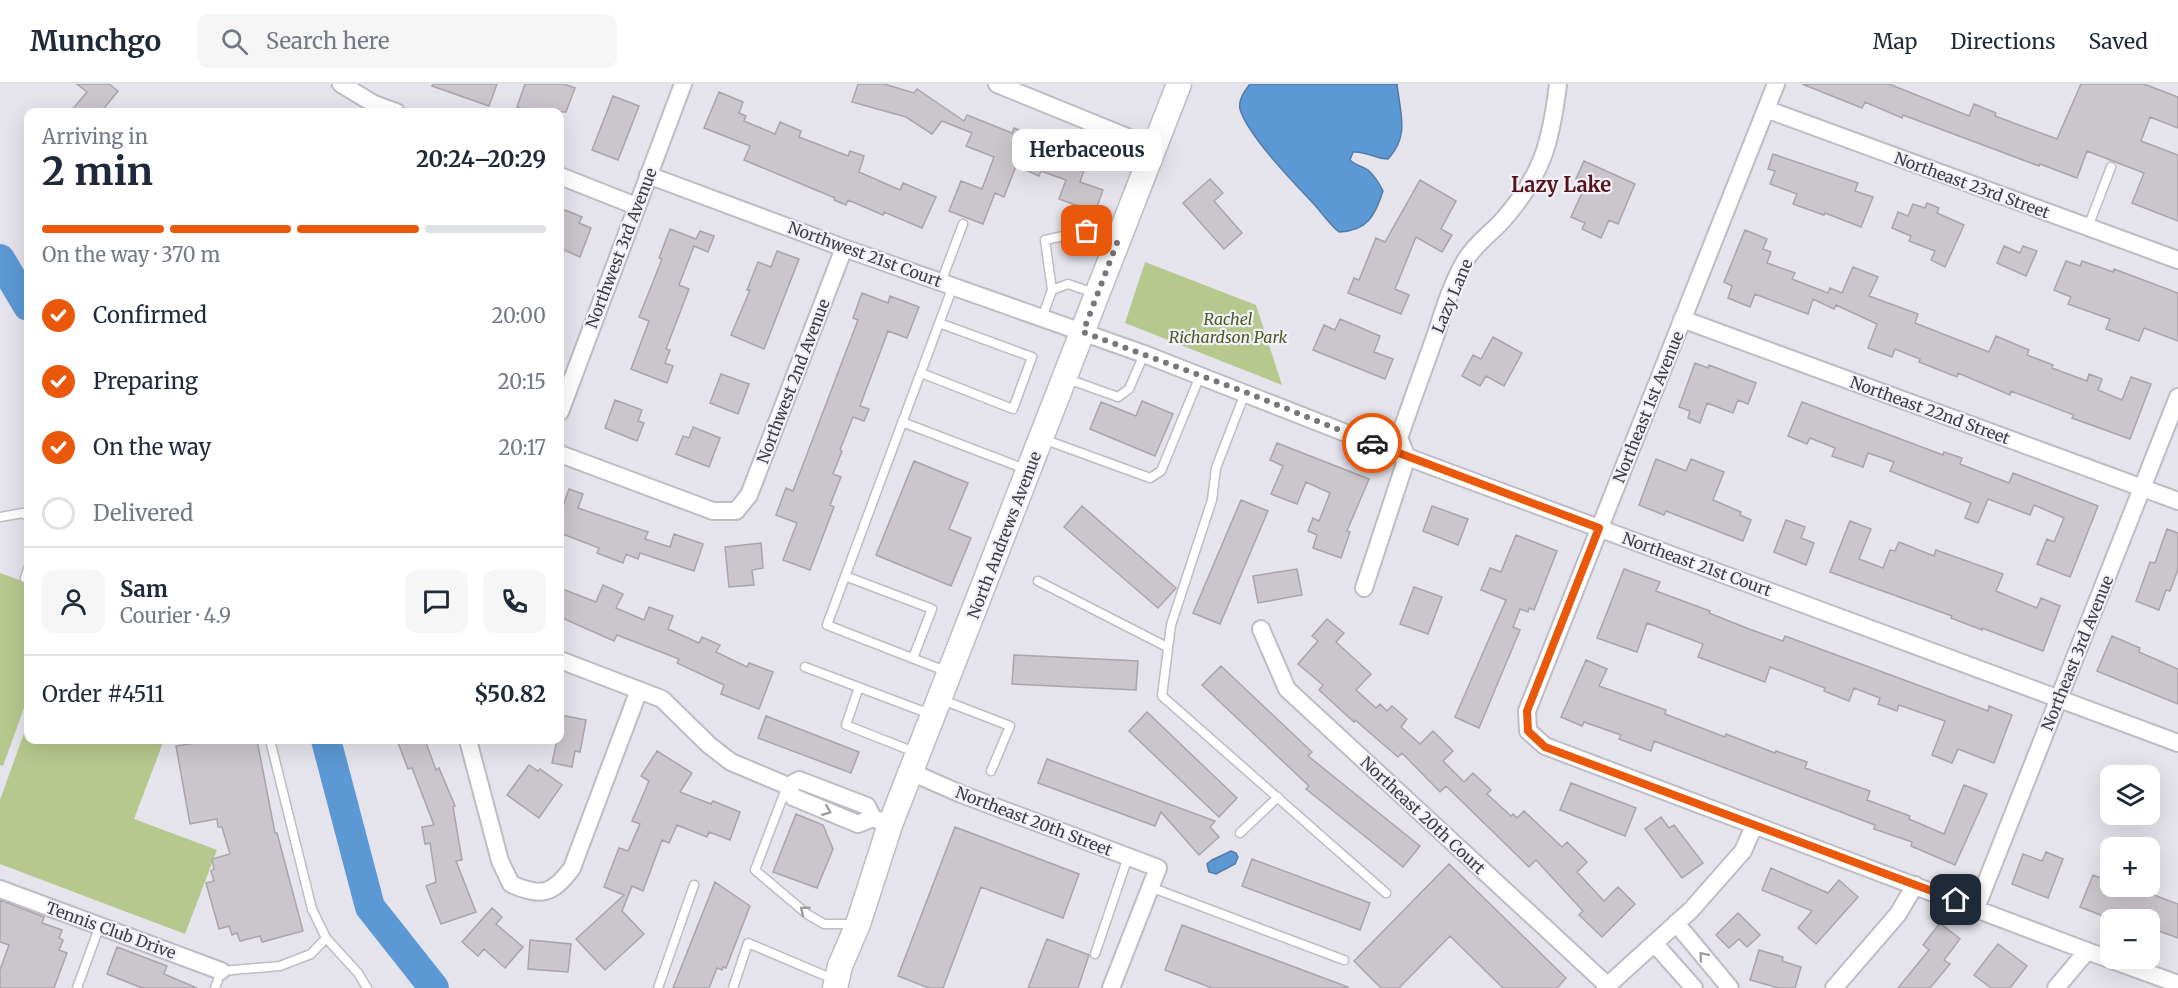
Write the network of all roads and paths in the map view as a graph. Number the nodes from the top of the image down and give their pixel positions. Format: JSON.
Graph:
{"nodes":[{"id":1,"x":341,"y":84,"type":"edge"},
{"id":2,"x":682,"y":84,"type":"edge"},
{"id":3,"x":997,"y":84,"type":"edge"},
{"id":4,"x":1179,"y":84,"type":"edge"},
{"id":5,"x":1558,"y":84,"type":"edge"},
{"id":6,"x":1776,"y":84,"type":"edge"},
{"id":7,"x":385,"y":108,"type":"edge"},
{"id":8,"x":1766,"y":109,"type":"junction"},
{"id":9,"x":1154,"y":147,"type":"junction"},
{"id":10,"x":2111,"y":167,"type":"dead end"},
{"id":11,"x":648,"y":175,"type":"junction"},
{"id":12,"x":564,"y":178,"type":"edge"},
{"id":13,"x":636,"y":206,"type":"junction"},
{"id":14,"x":963,"y":224,"type":"dead end"},
{"id":15,"x":2088,"y":227,"type":"junction"},
{"id":16,"x":1117,"y":243,"type":"junction"},
{"id":17,"x":844,"y":248,"type":"junction"},
{"id":18,"x":2178,"y":260,"type":"edge"},
{"id":19,"x":947,"y":284,"type":"junction"},
{"id":20,"x":1052,"y":290,"type":"junction"},
{"id":21,"x":1097,"y":294,"type":"junction"},
{"id":22,"x":1042,"y":318,"type":"junction"},
{"id":23,"x":1682,"y":319,"type":"junction"},
{"id":24,"x":939,"y":323,"type":"junction"},
{"id":25,"x":1083,"y":332,"type":"junction"},
{"id":26,"x":1144,"y":354,"type":"junction"},
{"id":27,"x":921,"y":373,"type":"junction"},
{"id":28,"x":1200,"y":376,"type":"junction"},
{"id":29,"x":1065,"y":377,"type":"junction"},
{"id":30,"x":564,"y":387,"type":"edge"},
{"id":31,"x":1245,"y":392,"type":"junction"},
{"id":32,"x":2178,"y":397,"type":"edge"},
{"id":33,"x":902,"y":422,"type":"junction"},
{"id":34,"x":1041,"y":438,"type":"junction"},
{"id":35,"x":564,"y":455,"type":"edge"},
{"id":36,"x":1407,"y":457,"type":"junction"},
{"id":37,"x":1029,"y":471,"type":"junction"},
{"id":38,"x":2142,"y":488,"type":"junction"},
{"id":39,"x":2178,"y":501,"type":"edge"},
{"id":40,"x":24,"y":514,"type":"edge"},
{"id":41,"x":0,"y":517,"type":"edge"},
{"id":42,"x":1599,"y":528,"type":"junction"},
{"id":43,"x":845,"y":576,"type":"junction"},
{"id":44,"x":1038,"y":581,"type":"dead end"},
{"id":45,"x":1364,"y":588,"type":"dead end"},
{"id":46,"x":1261,"y":629,"type":"dead end"},
{"id":47,"x":1167,"y":647,"type":"junction"},
{"id":48,"x":913,"y":658,"type":"junction"},
{"id":49,"x":564,"y":662,"type":"edge"},
{"id":50,"x":805,"y":667,"type":"dead end"},
{"id":51,"x":950,"y":673,"type":"junction"},
{"id":52,"x":859,"y":687,"type":"junction"},
{"id":53,"x":639,"y":690,"type":"junction"},
{"id":54,"x":2058,"y":698,"type":"junction"},
{"id":55,"x":937,"y":707,"type":"junction"},
{"id":56,"x":2178,"y":743,"type":"edge"},
{"id":57,"x":271,"y":744,"type":"edge"},
{"id":58,"x":469,"y":744,"type":"edge"},
{"id":59,"x":915,"y":763,"type":"junction"},
{"id":60,"x":991,"y":771,"type":"dead end"},
{"id":61,"x":788,"y":786,"type":"junction"},
{"id":62,"x":1278,"y":797,"type":"junction"},
{"id":63,"x":881,"y":822,"type":"junction"},
{"id":64,"x":1754,"y":826,"type":"junction"},
{"id":65,"x":1240,"y":833,"type":"dead end"},
{"id":66,"x":1128,"y":857,"type":"junction"},
{"id":67,"x":694,"y":885,"type":"dead end"},
{"id":68,"x":1915,"y":885,"type":"junction"},
{"id":69,"x":1150,"y":887,"type":"junction"},
{"id":70,"x":0,"y":889,"type":"edge"},
{"id":71,"x":1386,"y":894,"type":"dead end"},
{"id":72,"x":1976,"y":908,"type":"junction"},
{"id":73,"x":1676,"y":923,"type":"junction"},
{"id":74,"x":858,"y":924,"type":"junction"},
{"id":75,"x":100,"y":925,"type":"junction"},
{"id":76,"x":326,"y":938,"type":"junction"},
{"id":77,"x":1654,"y":943,"type":"junction"},
{"id":78,"x":2087,"y":951,"type":"junction"},
{"id":79,"x":1095,"y":954,"type":"dead end"},
{"id":80,"x":1344,"y":960,"type":"dead end"},
{"id":81,"x":221,"y":971,"type":"junction"},
{"id":82,"x":836,"y":984,"type":"edge"},
{"id":83,"x":2178,"y":984,"type":"edge"},
{"id":84,"x":1606,"y":986,"type":"edge"},
{"id":85,"x":77,"y":988,"type":"edge"},
{"id":86,"x":215,"y":988,"type":"edge"},
{"id":87,"x":367,"y":988,"type":"edge"},
{"id":88,"x":658,"y":988,"type":"edge"},
{"id":89,"x":733,"y":988,"type":"edge"},
{"id":90,"x":1111,"y":988,"type":"edge"},
{"id":91,"x":1694,"y":988,"type":"edge"},
{"id":92,"x":1730,"y":988,"type":"edge"},
{"id":93,"x":1834,"y":988,"type":"edge"},
{"id":94,"x":2056,"y":988,"type":"edge"}],
"edges":[{"from":1,"to":7,"type":"street"},
{"from":2,"to":11,"type":"street","name":"Northwest 3rd Avenue"},
{"from":3,"to":9,"type":"street"},
{"from":4,"to":9,"type":"main road","name":"North Andrews Avenue"},
{"from":5,"to":36,"type":"street","name":"Lazy Lane"},
{"from":6,"to":8,"type":"street","name":"Northeast 1st Avenue"},
{"from":8,"to":15,"type":"street","name":"Northeast 23rd Street"},
{"from":8,"to":23,"type":"street","name":"Northeast 1st Avenue"},
{"from":9,"to":16,"type":"main road","name":"North Andrews Avenue"},
{"from":10,"to":15,"type":"lane"},
{"from":11,"to":13,"type":"street","name":"Northwest 3rd Avenue"},
{"from":11,"to":17,"type":"street","name":"Northwest 21st Court"},
{"from":12,"to":13,"type":"street"},
{"from":13,"to":30,"type":"street","name":"Northwest 3rd Avenue"},
{"from":14,"to":19,"type":"lane"},
{"from":15,"to":18,"type":"street","name":"Northeast 23rd Street"},
{"from":16,"to":20,"type":"lane"},
{"from":16,"to":21,"type":"main road","name":"North Andrews Avenue"},
{"from":17,"to":19,"type":"street","name":"Northwest 21st Court"},
{"from":17,"to":35,"type":"street","name":"Northwest 2nd Avenue"},
{"from":19,"to":22,"type":"street","name":"Northwest 21st Court"},
{"from":19,"to":24,"type":"lane"},
{"from":20,"to":21,"type":"lane"},
{"from":20,"to":22,"type":"lane"},
{"from":21,"to":25,"type":"main road","name":"North Andrews Avenue"},
{"from":22,"to":25,"type":"street","name":"Northwest 21st Court"},
{"from":23,"to":38,"type":"street","name":"Northeast 22nd Street"},
{"from":23,"to":42,"type":"street","name":"Northeast 1st Avenue"},
{"from":24,"to":27,"type":"lane"},
{"from":24,"to":27,"type":"lane"},
{"from":25,"to":26,"type":"street","name":"Northeast 21st Court"},
{"from":25,"to":29,"type":"main road","name":"North Andrews Avenue"},
{"from":26,"to":28,"type":"street","name":"Northeast 21st Court"},
{"from":26,"to":29,"type":"lane"},
{"from":27,"to":33,"type":"lane"},
{"from":28,"to":31,"type":"street","name":"Northeast 21st Court"},
{"from":28,"to":34,"type":"lane"},
{"from":29,"to":34,"type":"main road","name":"North Andrews Avenue"},
{"from":31,"to":36,"type":"street","name":"Northeast 21st Court"},
{"from":31,"to":47,"type":"lane"},
{"from":32,"to":38,"type":"street","name":"Northeast 3rd Avenue"},
{"from":33,"to":37,"type":"lane"},
{"from":33,"to":43,"type":"lane"},
{"from":34,"to":37,"type":"main road","name":"North Andrews Avenue"},
{"from":36,"to":42,"type":"street","name":"Northeast 21st Court"},
{"from":36,"to":45,"type":"street"},
{"from":37,"to":51,"type":"main road","name":"North Andrews Avenue"},
{"from":38,"to":39,"type":"street","name":"Northeast 22nd Street"},
{"from":38,"to":54,"type":"street","name":"Northeast 3rd Avenue"},
{"from":40,"to":41,"type":"lane"},
{"from":42,"to":54,"type":"street","name":"Northeast 21st Court"},
{"from":42,"to":64,"type":"street","name":"Northeast 1st Avenue"},
{"from":43,"to":48,"type":"lane"},
{"from":43,"to":48,"type":"lane"},
{"from":44,"to":47,"type":"lane"},
{"from":46,"to":84,"type":"street","name":"Northeast 20th Court"},
{"from":47,"to":62,"type":"lane"},
{"from":48,"to":51,"type":"lane"},
{"from":49,"to":53,"type":"street"},
{"from":50,"to":52,"type":"lane"},
{"from":51,"to":55,"type":"main road","name":"North Andrews Avenue"},
{"from":52,"to":55,"type":"lane"},
{"from":52,"to":59,"type":"lane"},
{"from":53,"to":58,"type":"street"},
{"from":53,"to":61,"type":"street"},
{"from":54,"to":56,"type":"street","name":"Northeast 21st Court"},
{"from":54,"to":72,"type":"street","name":"Northeast 3rd Avenue"},
{"from":55,"to":59,"type":"main road","name":"North Andrews Avenue"},
{"from":55,"to":60,"type":"lane"},
{"from":57,"to":76,"type":"lane"},
{"from":59,"to":63,"type":"main road","name":"North Andrews Avenue"},
{"from":59,"to":66,"type":"street","name":"Northeast 20th Street"},
{"from":61,"to":63,"type":"street"},
{"from":74,"to":61,"type":"lane","one_way":true},
{"from":62,"to":65,"type":"lane"},
{"from":62,"to":71,"type":"lane"},
{"from":63,"to":74,"type":"main road","name":"North Andrews Avenue"},
{"from":64,"to":68,"type":"street"},
{"from":64,"to":73,"type":"street"},
{"from":66,"to":69,"type":"street","name":"Northeast 20th Street"},
{"from":66,"to":79,"type":"lane"},
{"from":67,"to":88,"type":"lane"},
{"from":68,"to":72,"type":"street"},
{"from":68,"to":93,"type":"street"},
{"from":69,"to":80,"type":"lane"},
{"from":69,"to":90,"type":"street"},
{"from":70,"to":75,"type":"street","name":"Tennis Club Drive"},
{"from":72,"to":78,"type":"street"},
{"from":73,"to":77,"type":"street"},
{"from":92,"to":73,"type":"street","one_way":true},
{"from":74,"to":82,"type":"main road","name":"North Andrews Avenue"},
{"from":75,"to":81,"type":"street","name":"Tennis Club Drive"},
{"from":75,"to":85,"type":"lane"},
{"from":76,"to":81,"type":"lane"},
{"from":76,"to":87,"type":"lane"},
{"from":77,"to":84,"type":"street"},
{"from":77,"to":91,"type":"street"},
{"from":78,"to":83,"type":"street"},
{"from":78,"to":94,"type":"street"},
{"from":81,"to":86,"type":"lane"},
{"from":82,"to":89,"type":"lane"}]}
